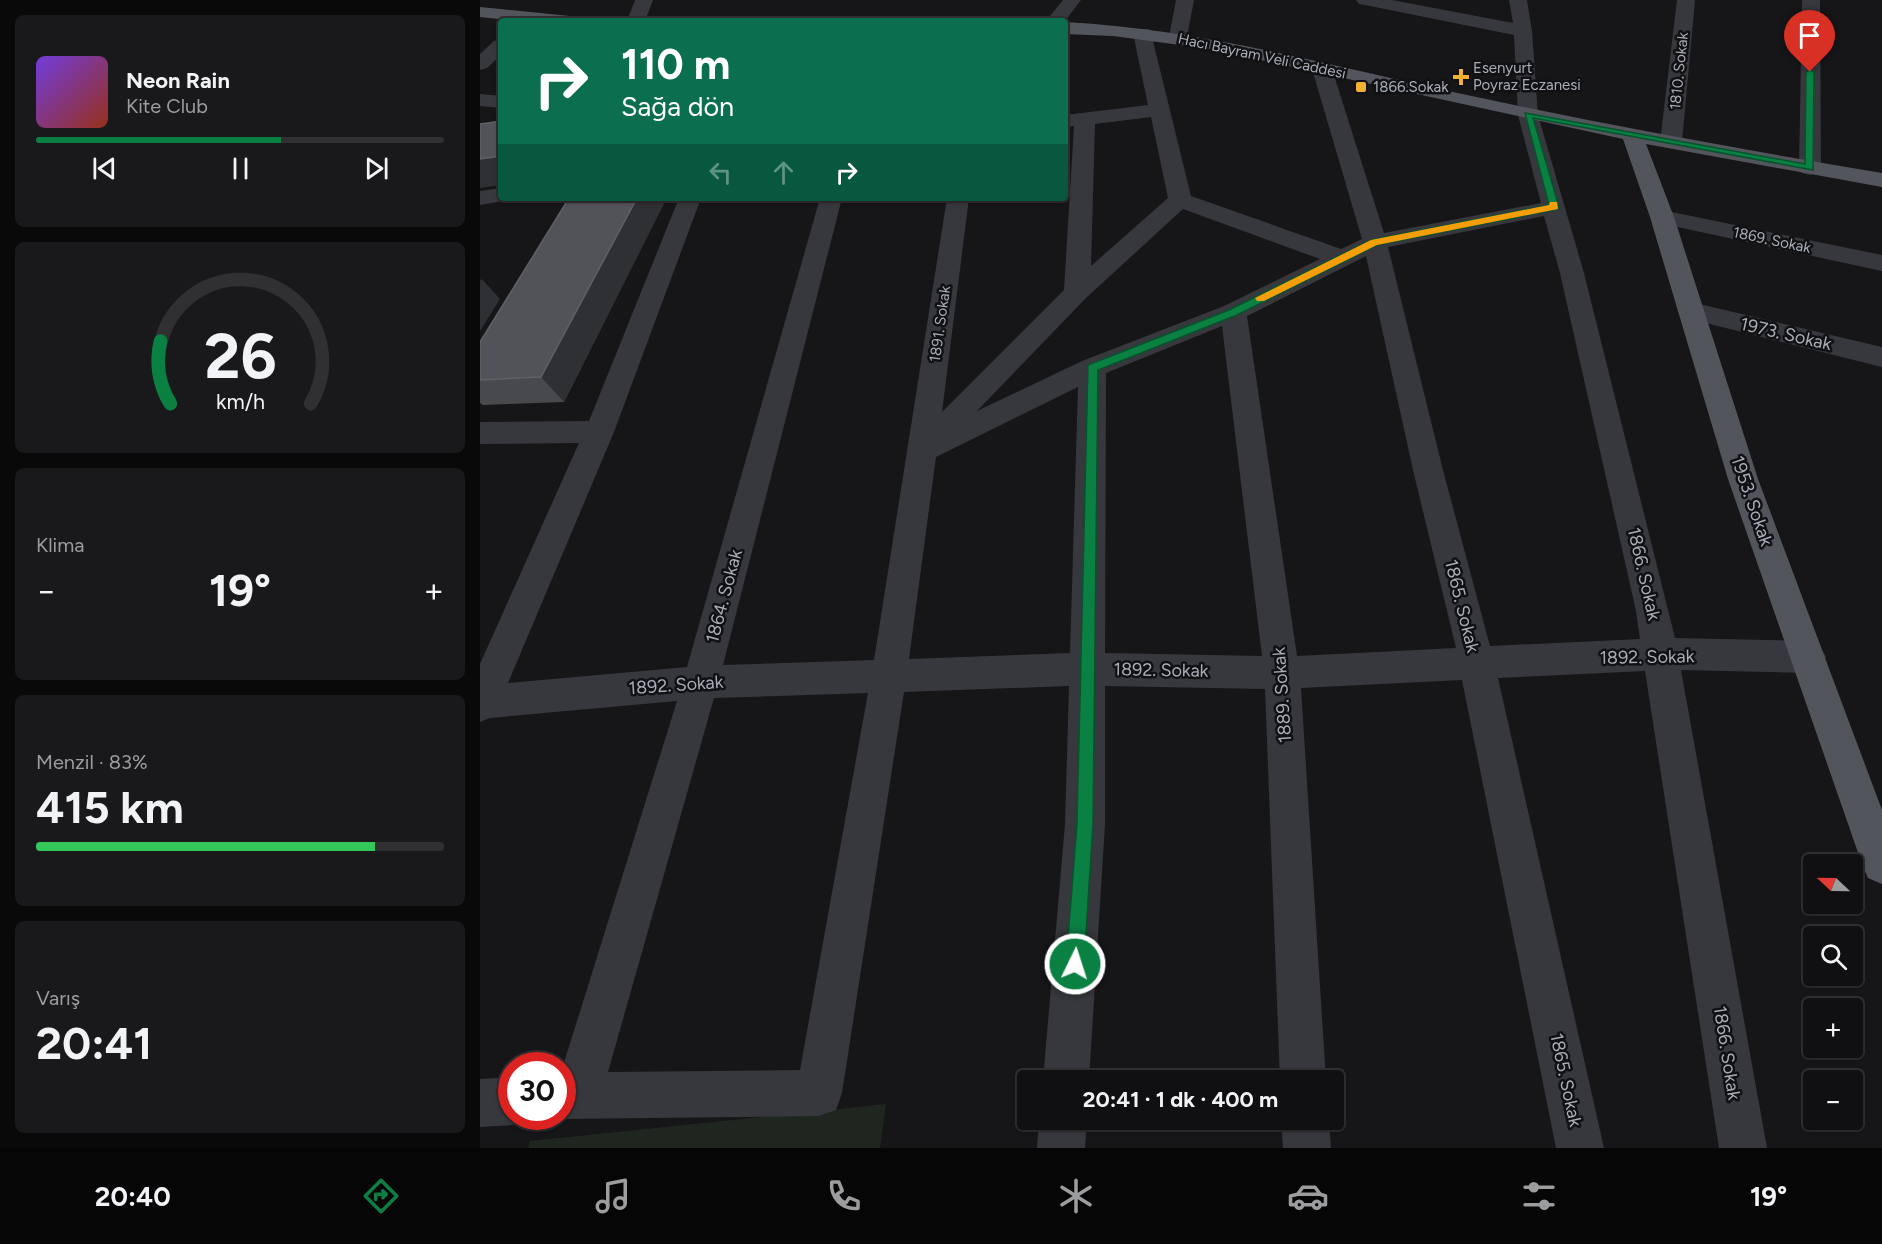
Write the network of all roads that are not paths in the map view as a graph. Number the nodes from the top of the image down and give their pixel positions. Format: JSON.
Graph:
{"nodes":[{"id":1,"x":644,"y":0,"type":"edge"},
{"id":2,"x":1072,"y":0,"type":"edge"},
{"id":3,"x":1185,"y":0,"type":"edge"},
{"id":4,"x":1365,"y":0,"type":"edge"},
{"id":5,"x":1518,"y":0,"type":"edge"},
{"id":6,"x":1686,"y":0,"type":"edge"},
{"id":7,"x":1811,"y":0,"type":"edge"},
{"id":8,"x":480,"y":12,"type":"edge"},
{"id":9,"x":524,"y":18,"type":"edge"},
{"id":10,"x":637,"y":18,"type":"edge"},
{"id":11,"x":1057,"y":18,"type":"edge"},
{"id":12,"x":1068,"y":28,"type":"edge"},
{"id":13,"x":1523,"y":32,"type":"junction"},
{"id":14,"x":1142,"y":33,"type":"junction"},
{"id":15,"x":1178,"y":37,"type":"junction"},
{"id":16,"x":498,"y":48,"type":"edge"},
{"id":17,"x":480,"y":64,"type":"edge"},
{"id":18,"x":1322,"y":69,"type":"junction"},
{"id":19,"x":480,"y":100,"type":"edge"},
{"id":20,"x":498,"y":102,"type":"edge"},
{"id":21,"x":1161,"y":110,"type":"junction"},
{"id":22,"x":1528,"y":115,"type":"junction"},
{"id":23,"x":1075,"y":119,"type":"edge"},
{"id":24,"x":1632,"y":135,"type":"junction"},
{"id":25,"x":1671,"y":142,"type":"junction"},
{"id":26,"x":1810,"y":168,"type":"junction"},
{"id":27,"x":1882,"y":180,"type":"edge"},
{"id":28,"x":498,"y":195,"type":"edge"},
{"id":29,"x":480,"y":198,"type":"edge"},
{"id":30,"x":1180,"y":200,"type":"junction"},
{"id":31,"x":689,"y":201,"type":"edge"},
{"id":32,"x":830,"y":201,"type":"edge"},
{"id":33,"x":958,"y":201,"type":"edge"},
{"id":34,"x":1554,"y":207,"type":"junction"},
{"id":35,"x":1662,"y":217,"type":"junction"},
{"id":36,"x":1375,"y":242,"type":"junction"},
{"id":37,"x":1341,"y":258,"type":"junction"},
{"id":38,"x":1882,"y":263,"type":"edge"},
{"id":39,"x":1077,"y":292,"type":"junction"},
{"id":40,"x":1691,"y":311,"type":"junction"},
{"id":41,"x":1233,"y":312,"type":"junction"},
{"id":42,"x":1882,"y":357,"type":"edge"},
{"id":43,"x":1092,"y":368,"type":"junction"},
{"id":44,"x":599,"y":432,"type":"junction"},
{"id":45,"x":480,"y":433,"type":"edge"},
{"id":46,"x":922,"y":451,"type":"junction"},
{"id":47,"x":1660,"y":654,"type":"junction"},
{"id":48,"x":1808,"y":657,"type":"junction"},
{"id":49,"x":1477,"y":664,"type":"junction"},
{"id":50,"x":1087,"y":669,"type":"junction"},
{"id":51,"x":1282,"y":673,"type":"junction"},
{"id":52,"x":889,"y":676,"type":"junction"},
{"id":53,"x":701,"y":681,"type":"junction"},
{"id":54,"x":481,"y":703,"type":"edge"},
{"id":55,"x":1882,"y":864,"type":"edge"},
{"id":56,"x":1067,"y":1070,"type":"edge"},
{"id":57,"x":1302,"y":1070,"type":"edge"},
{"id":58,"x":576,"y":1077,"type":"edge"},
{"id":59,"x":576,"y":1096,"type":"edge"},
{"id":60,"x":498,"y":1102,"type":"edge"},
{"id":61,"x":480,"y":1103,"type":"edge"},
{"id":62,"x":1062,"y":1130,"type":"edge"},
{"id":63,"x":1306,"y":1130,"type":"edge"},
{"id":64,"x":1061,"y":1148,"type":"edge"},
{"id":65,"x":1307,"y":1148,"type":"edge"},
{"id":66,"x":1580,"y":1148,"type":"edge"},
{"id":67,"x":1743,"y":1148,"type":"edge"}],
"edges":[{"from":1,"to":10,"type":"street"},
{"from":2,"to":11,"type":"street"},
{"from":3,"to":15,"type":"street"},
{"from":4,"to":13,"type":"street"},
{"from":5,"to":13,"type":"street","name":"1866. Sokak"},
{"from":6,"to":25,"type":"street","name":"1810. Sokak"},
{"from":7,"to":26,"type":"street"},
{"from":8,"to":9,"type":"main road"},
{"from":12,"to":14,"type":"main road","name":"Hacı Bayram Veli Caddesi"},
{"from":13,"to":22,"type":"street","name":"1866. Sokak"},
{"from":14,"to":15,"type":"main road","name":"Hacı Bayram Veli Caddesi"},
{"from":14,"to":21,"type":"street"},
{"from":15,"to":18,"type":"main road","name":"Hacı Bayram Veli Caddesi"},
{"from":16,"to":17,"type":"street"},
{"from":18,"to":22,"type":"main road","name":"Hacı Bayram Veli Caddesi"},
{"from":18,"to":36,"type":"street","name":"1865. Sokak"},
{"from":19,"to":20,"type":"street"},
{"from":21,"to":23,"type":"street"},
{"from":21,"to":30,"type":"street"},
{"from":22,"to":24,"type":"main road","name":"Hacı Bayram Veli Caddesi"},
{"from":22,"to":34,"type":"street","name":"1866. Sokak"},
{"from":23,"to":39,"type":"street"},
{"from":24,"to":25,"type":"main road","name":"Hacı Bayram Veli Caddesi"},
{"from":24,"to":35,"type":"main road","name":"1953. Sokak"},
{"from":25,"to":26,"type":"main road","name":"Hacı Bayram Veli Caddesi"},
{"from":26,"to":27,"type":"main road","name":"Hacı Bayram Veli Caddesi"},
{"from":28,"to":29,"type":"street"},
{"from":30,"to":37,"type":"street"},
{"from":30,"to":39,"type":"street"},
{"from":31,"to":44,"type":"street"},
{"from":32,"to":53,"type":"street","name":"1864. Sokak"},
{"from":33,"to":46,"type":"street","name":"1891. Sokak"},
{"from":34,"to":36,"type":"street"},
{"from":34,"to":47,"type":"street","name":"1866. Sokak"},
{"from":35,"to":38,"type":"street","name":"1869. Sokak"},
{"from":35,"to":40,"type":"main road","name":"1953. Sokak"},
{"from":36,"to":37,"type":"street"},
{"from":36,"to":49,"type":"street","name":"1865. Sokak"},
{"from":37,"to":41,"type":"street"},
{"from":39,"to":46,"type":"street"},
{"from":40,"to":42,"type":"street","name":"1973. Sokak"},
{"from":40,"to":48,"type":"main road","name":"1953. Sokak"},
{"from":41,"to":43,"type":"street"},
{"from":41,"to":51,"type":"street","name":"1889. Sokak"},
{"from":43,"to":46,"type":"street"},
{"from":43,"to":50,"type":"street"},
{"from":44,"to":45,"type":"street"},
{"from":44,"to":54,"type":"street"},
{"from":46,"to":52,"type":"street","name":"1891. Sokak"},
{"from":47,"to":48,"type":"street","name":"1892. Sokak"},
{"from":47,"to":49,"type":"street","name":"1892. Sokak"},
{"from":47,"to":67,"type":"street","name":"1866. Sokak"},
{"from":48,"to":55,"type":"main road","name":"1953. Sokak"},
{"from":49,"to":51,"type":"street","name":"1892. Sokak"},
{"from":49,"to":66,"type":"street","name":"1865. Sokak"},
{"from":50,"to":51,"type":"street","name":"1892. Sokak"},
{"from":50,"to":52,"type":"street","name":"1892. Sokak"},
{"from":50,"to":56,"type":"street"},
{"from":51,"to":57,"type":"street","name":"1889. Sokak"},
{"from":52,"to":53,"type":"street","name":"1892. Sokak"},
{"from":52,"to":59,"type":"street","name":"1891. Sokak"},
{"from":53,"to":54,"type":"street","name":"1892. Sokak"},
{"from":53,"to":58,"type":"street","name":"1864. Sokak"},
{"from":60,"to":61,"type":"street"},
{"from":62,"to":64,"type":"street"},
{"from":63,"to":65,"type":"street"}]}
